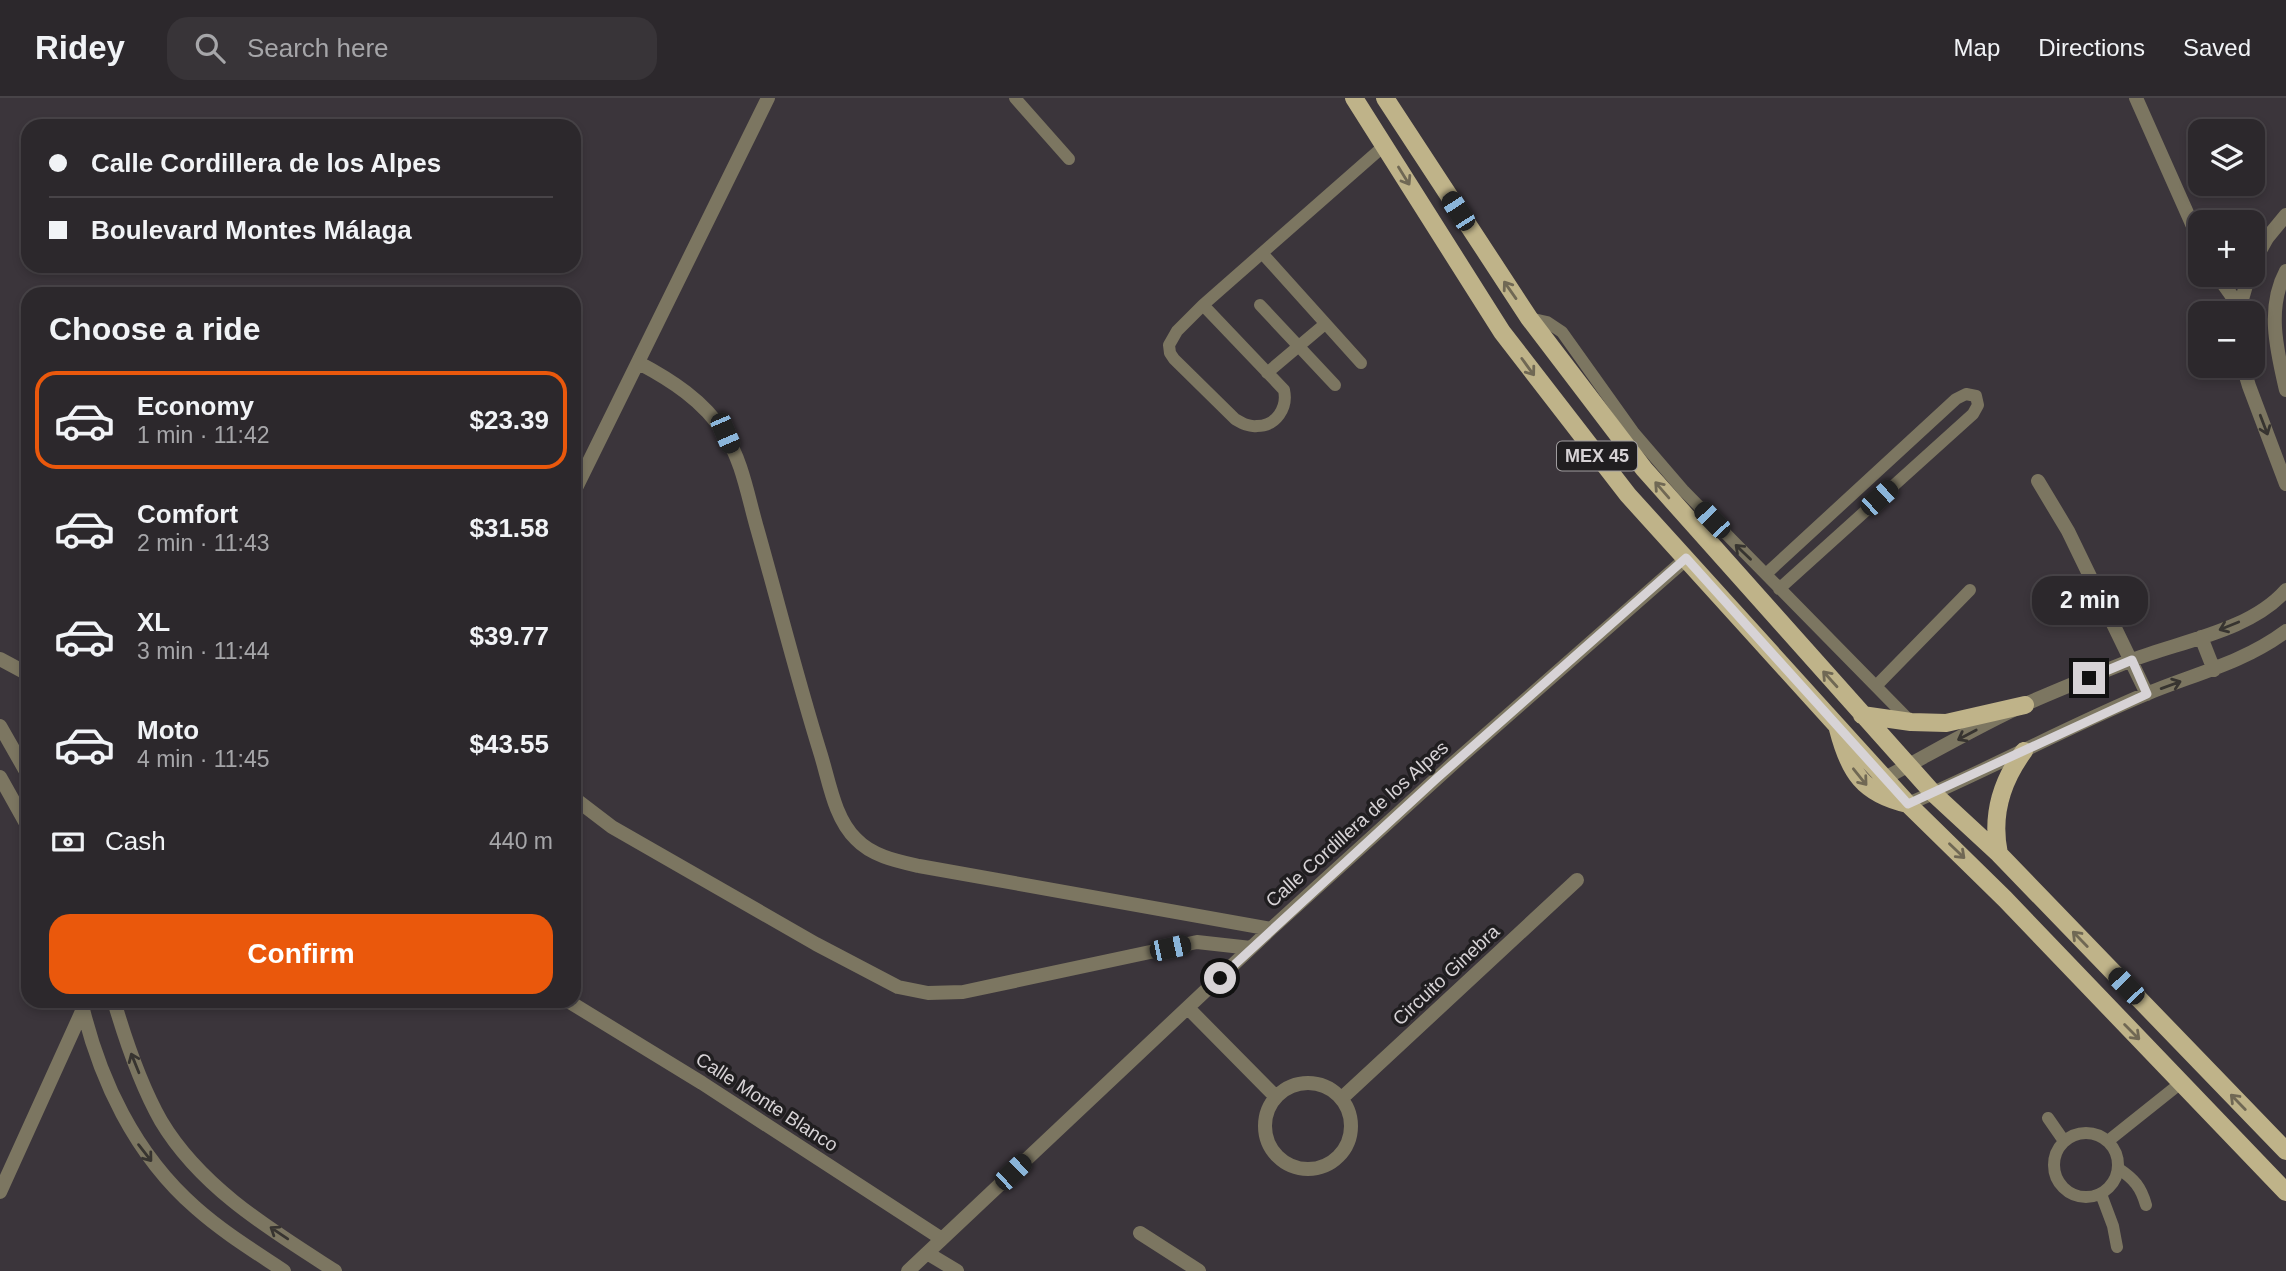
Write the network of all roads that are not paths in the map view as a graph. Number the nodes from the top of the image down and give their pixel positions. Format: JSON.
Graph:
{"nodes":[{"id":1,"x":768,"y":98,"type":"edge"},
{"id":2,"x":1015,"y":98,"type":"edge"},
{"id":3,"x":1354,"y":98,"type":"edge"},
{"id":4,"x":1385,"y":98,"type":"edge"},
{"id":5,"x":2136,"y":98,"type":"edge"},
{"id":6,"x":1385,"y":145,"type":"junction"},
{"id":7,"x":1069,"y":159,"type":"dead end"},
{"id":8,"x":2188,"y":215,"type":"edge"},
{"id":9,"x":2286,"y":215,"type":"edge"},
{"id":10,"x":2265,"y":242,"type":"edge"},
{"id":11,"x":1262,"y":253,"type":"junction"},
{"id":12,"x":2286,"y":271,"type":"edge"},
{"id":13,"x":1203,"y":305,"type":"junction"},
{"id":14,"x":1260,"y":305,"type":"dead end"},
{"id":15,"x":1529,"y":318,"type":"junction"},
{"id":16,"x":1325,"y":324,"type":"junction"},
{"id":17,"x":1298,"y":347,"type":"junction"},
{"id":18,"x":639,"y":363,"type":"junction"},
{"id":19,"x":1361,"y":363,"type":"dead end"},
{"id":20,"x":1267,"y":373,"type":"junction"},
{"id":21,"x":2247,"y":378,"type":"edge"},
{"id":22,"x":1335,"y":386,"type":"dead end"},
{"id":23,"x":2286,"y":387,"type":"edge"},
{"id":24,"x":581,"y":478,"type":"edge"},
{"id":25,"x":2038,"y":481,"type":"dead end"},
{"id":26,"x":2286,"y":484,"type":"edge"},
{"id":27,"x":1686,"y":558,"type":"junction"},
{"id":28,"x":1766,"y":574,"type":"junction"},
{"id":29,"x":1779,"y":589,"type":"junction"},
{"id":30,"x":1970,"y":590,"type":"dead end"},
{"id":31,"x":2286,"y":590,"type":"edge"},
{"id":32,"x":2286,"y":631,"type":"edge"},
{"id":33,"x":2201,"y":637,"type":"junction"},
{"id":34,"x":0,"y":659,"type":"edge"},
{"id":35,"x":2132,"y":660,"type":"junction"},
{"id":36,"x":21,"y":670,"type":"edge"},
{"id":37,"x":2214,"y":670,"type":"junction"},
{"id":38,"x":1877,"y":685,"type":"junction"},
{"id":39,"x":2147,"y":694,"type":"junction"},
{"id":40,"x":2025,"y":705,"type":"junction"},
{"id":41,"x":1862,"y":716,"type":"junction"},
{"id":42,"x":1912,"y":722,"type":"junction"},
{"id":43,"x":1837,"y":725,"type":"junction"},
{"id":44,"x":0,"y":726,"type":"edge"},
{"id":45,"x":2024,"y":751,"type":"junction"},
{"id":46,"x":21,"y":763,"type":"edge"},
{"id":47,"x":1908,"y":766,"type":"junction"},
{"id":48,"x":0,"y":777,"type":"edge"},
{"id":49,"x":1885,"y":778,"type":"junction"},
{"id":50,"x":1933,"y":793,"type":"junction"},
{"id":51,"x":581,"y":803,"type":"edge"},
{"id":52,"x":1908,"y":804,"type":"junction"},
{"id":53,"x":21,"y":814,"type":"edge"},
{"id":54,"x":1999,"y":854,"type":"junction"},
{"id":55,"x":1577,"y":880,"type":"dead end"},
{"id":56,"x":1271,"y":929,"type":"junction"},
{"id":57,"x":1251,"y":948,"type":"junction"},
{"id":58,"x":81,"y":1008,"type":"edge"},
{"id":59,"x":83,"y":1008,"type":"edge"},
{"id":60,"x":116,"y":1008,"type":"edge"},
{"id":61,"x":579,"y":1008,"type":"edge"},
{"id":62,"x":1188,"y":1008,"type":"junction"},
{"id":63,"x":2182,"y":1082,"type":"junction"},
{"id":64,"x":1276,"y":1097,"type":"junction"},
{"id":65,"x":1342,"y":1098,"type":"junction"},
{"id":66,"x":2048,"y":1118,"type":"dead end"},
{"id":67,"x":2108,"y":1140,"type":"junction"},
{"id":68,"x":2064,"y":1141,"type":"junction"},
{"id":69,"x":2286,"y":1151,"type":"edge"},
{"id":70,"x":2119,"y":1169,"type":"junction"},
{"id":71,"x":0,"y":1192,"type":"edge"},
{"id":72,"x":2285,"y":1193,"type":"edge"},
{"id":73,"x":2101,"y":1194,"type":"junction"},
{"id":74,"x":2146,"y":1205,"type":"dead end"},
{"id":75,"x":1140,"y":1233,"type":"dead end"},
{"id":76,"x":942,"y":1239,"type":"junction"},
{"id":77,"x":2117,"y":1247,"type":"dead end"},
{"id":78,"x":927,"y":1253,"type":"junction"},
{"id":79,"x":284,"y":1271,"type":"edge"},
{"id":80,"x":335,"y":1271,"type":"edge"},
{"id":81,"x":908,"y":1271,"type":"edge"},
{"id":82,"x":957,"y":1271,"type":"edge"},
{"id":83,"x":1199,"y":1271,"type":"edge"}],
"edges":[{"from":1,"to":18,"type":"street"},
{"from":2,"to":7,"type":"lane"},
{"from":3,"to":6,"type":"main road","number":"MEX 45"},
{"from":15,"to":4,"type":"main road","number":"MEX 45","one_way":true},
{"from":5,"to":8,"type":"street"},
{"from":6,"to":11,"type":"lane"},
{"from":6,"to":27,"type":"main road","number":"MEX 45","one_way":true},
{"from":9,"to":10,"type":"street"},
{"from":11,"to":13,"type":"lane"},
{"from":11,"to":16,"type":"lane"},
{"from":12,"to":23,"type":"street"},
{"from":13,"to":20,"type":"lane"},
{"from":13,"to":20,"type":"lane"},
{"from":14,"to":17,"type":"lane"},
{"from":28,"to":15,"type":"lane","one_way":true},
{"from":41,"to":15,"type":"main road","number":"MEX 45","one_way":true},
{"from":16,"to":17,"type":"lane"},
{"from":16,"to":19,"type":"lane"},
{"from":17,"to":20,"type":"lane"},
{"from":17,"to":22,"type":"lane"},
{"from":18,"to":24,"type":"street"},
{"from":18,"to":56,"type":"street"},
{"from":21,"to":26,"type":"street","one_way":true},
{"from":25,"to":35,"type":"street"},
{"from":27,"to":43,"type":"main road","number":"MEX 45"},
{"from":27,"to":56,"type":"street","name":"Calle Cordillera de los Alpes"},
{"from":28,"to":29,"type":"lane"},
{"from":28,"to":29,"type":"lane"},
{"from":29,"to":38,"type":"lane"},
{"from":30,"to":38,"type":"lane"},
{"from":31,"to":33,"type":"street","one_way":true},
{"from":32,"to":37,"type":"street"},
{"from":33,"to":35,"type":"street"},
{"from":33,"to":37,"type":"street"},
{"from":34,"to":36,"type":"street"},
{"from":35,"to":39,"type":"street"},
{"from":35,"to":40,"type":"street"},
{"from":39,"to":37,"type":"street","one_way":true},
{"from":38,"to":42,"type":"lane"},
{"from":39,"to":45,"type":"street"},
{"from":40,"to":42,"type":"main road"},
{"from":40,"to":47,"type":"street","one_way":true},
{"from":41,"to":42,"type":"main road"},
{"from":41,"to":47,"type":"main road","number":"MEX 45"},
{"from":43,"to":49,"type":"main road","number":"MEX 45"},
{"from":43,"to":52,"type":"main road","one_way":true},
{"from":44,"to":46,"type":"street"},
{"from":45,"to":50,"type":"street"},
{"from":45,"to":54,"type":"main road"},
{"from":47,"to":49,"type":"street"},
{"from":47,"to":50,"type":"main road","number":"MEX 45"},
{"from":48,"to":53,"type":"street"},
{"from":49,"to":52,"type":"main road"},
{"from":50,"to":52,"type":"street"},
{"from":50,"to":54,"type":"main road","number":"MEX 45"},
{"from":51,"to":57,"type":"street"},
{"from":52,"to":63,"type":"main road","one_way":true},
{"from":69,"to":54,"type":"main road","number":"MEX 45","one_way":true},
{"from":55,"to":65,"type":"street","name":"Circuito Ginebra"},
{"from":56,"to":57,"type":"street","name":"Calle Cordillera de los Alpes"},
{"from":57,"to":62,"type":"street","name":"Calle Cordillera de los Alpes"},
{"from":58,"to":71,"type":"street"},
{"from":59,"to":79,"type":"street","one_way":true},
{"from":80,"to":60,"type":"street","one_way":true},
{"from":61,"to":76,"type":"street","name":"Calle Monte Blanco"},
{"from":62,"to":64,"type":"street"},
{"from":62,"to":76,"type":"street","name":"Calle Cordillera de los Alpes"},
{"from":63,"to":67,"type":"lane"},
{"from":63,"to":72,"type":"main road"},
{"from":64,"to":65,"type":"street"},
{"from":64,"to":65,"type":"street"},
{"from":66,"to":68,"type":"lane"},
{"from":67,"to":68,"type":"lane"},
{"from":67,"to":70,"type":"lane"},
{"from":68,"to":73,"type":"lane"},
{"from":70,"to":73,"type":"lane"},
{"from":70,"to":74,"type":"lane"},
{"from":73,"to":77,"type":"lane"},
{"from":75,"to":83,"type":"street"},
{"from":76,"to":78,"type":"street","name":"Calle Cordillera de los Alpes"},
{"from":78,"to":81,"type":"street","name":"Calle Cordillera de los Alpes"},
{"from":78,"to":82,"type":"street"}]}
